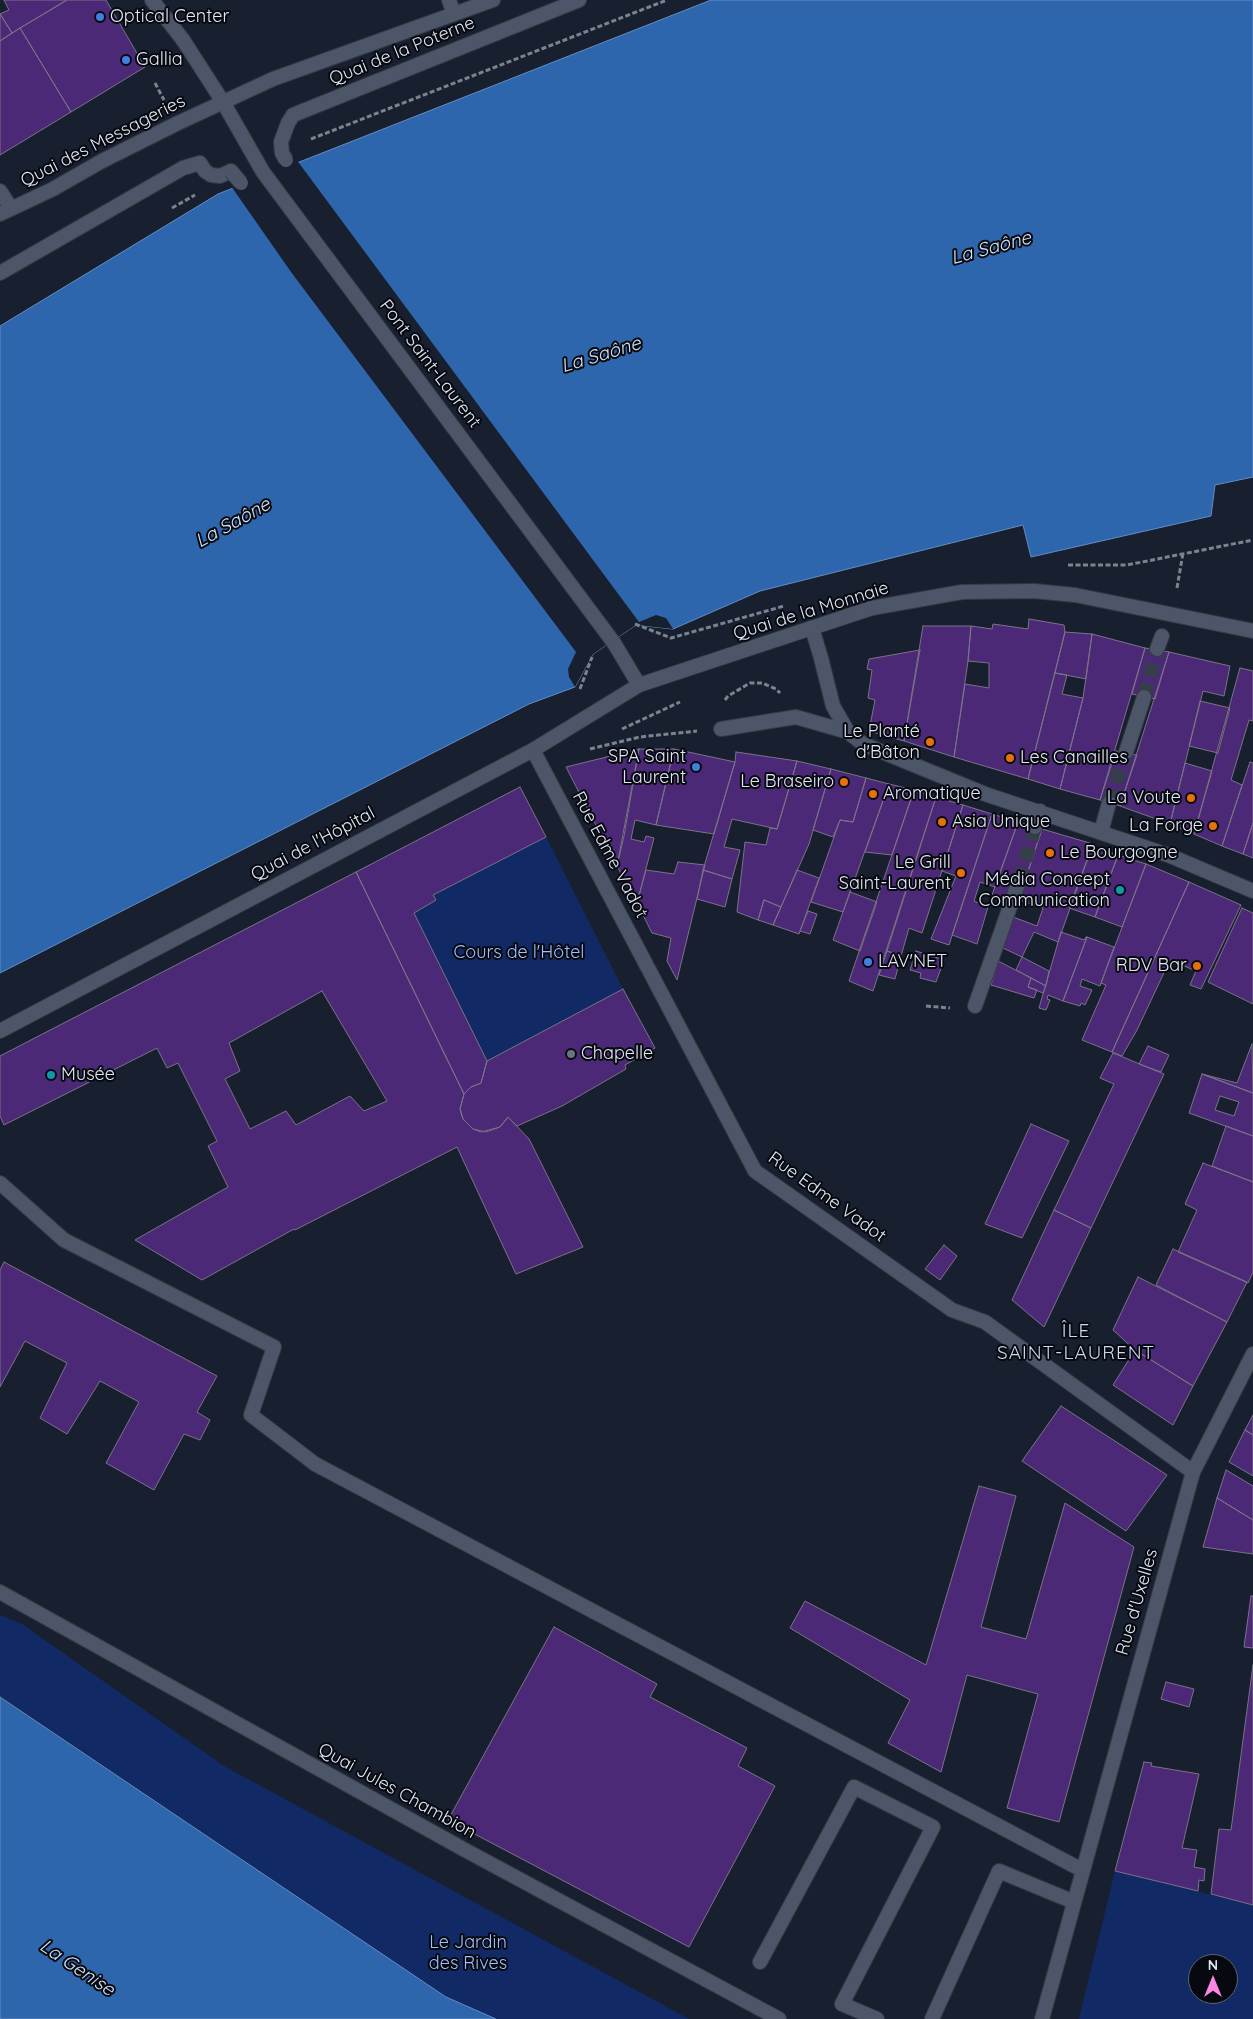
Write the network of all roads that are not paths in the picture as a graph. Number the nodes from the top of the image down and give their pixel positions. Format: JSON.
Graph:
{"nodes":[{"id":1,"x":152,"y":0,"type":"edge"},
{"id":2,"x":449,"y":0,"type":"edge"},
{"id":3,"x":493,"y":0,"type":"edge"},
{"id":4,"x":580,"y":0,"type":"edge"},
{"id":5,"x":454,"y":14,"type":"junction"},
{"id":6,"x":223,"y":102,"type":"junction"},
{"id":7,"x":286,"y":160,"type":"dead end"},
{"id":8,"x":241,"y":183,"type":"dead end"},
{"id":9,"x":0,"y":191,"type":"edge"},
{"id":10,"x":5,"y":211,"type":"edge"},
{"id":11,"x":0,"y":273,"type":"edge"},
{"id":12,"x":812,"y":628,"type":"junction"},
{"id":13,"x":1253,"y":632,"type":"edge"},
{"id":14,"x":1162,"y":636,"type":"dead end"},
{"id":15,"x":1157,"y":650,"type":"tunnel mouth"},
{"id":16,"x":639,"y":685,"type":"junction"},
{"id":17,"x":1144,"y":697,"type":"tunnel mouth"},
{"id":18,"x":721,"y":729,"type":"road end"},
{"id":19,"x":848,"y":732,"type":"junction"},
{"id":20,"x":533,"y":750,"type":"junction"},
{"id":21,"x":1126,"y":752,"type":"tunnel mouth"},
{"id":22,"x":1109,"y":803,"type":"tunnel mouth"},
{"id":23,"x":1040,"y":811,"type":"junction"},
{"id":24,"x":1035,"y":827,"type":"tunnel mouth"},
{"id":25,"x":1100,"y":832,"type":"junction"},
{"id":26,"x":1020,"y":881,"type":"tunnel mouth"},
{"id":27,"x":1253,"y":891,"type":"edge"},
{"id":28,"x":975,"y":1006,"type":"dead end"},
{"id":29,"x":0,"y":1031,"type":"edge"},
{"id":30,"x":0,"y":1183,"type":"edge"},
{"id":31,"x":1253,"y":1354,"type":"edge"},
{"id":32,"x":1193,"y":1472,"type":"junction"},
{"id":33,"x":0,"y":1592,"type":"edge"},
{"id":34,"x":1082,"y":1870,"type":"junction"},
{"id":35,"x":1074,"y":1902,"type":"junction"},
{"id":36,"x":760,"y":1962,"type":"dead end"},
{"id":37,"x":779,"y":2019,"type":"edge"},
{"id":38,"x":877,"y":2019,"type":"edge"},
{"id":39,"x":932,"y":2019,"type":"edge"},
{"id":40,"x":1042,"y":2019,"type":"edge"}],
"edges":[{"from":1,"to":6,"type":"street","name":"Pont Saint-Laurent"},
{"from":2,"to":5,"type":"street"},
{"from":3,"to":5,"type":"street","name":"Quai de la Poterne"},
{"from":4,"to":7,"type":"street","name":"Quai de la Poterne","bridge":true},
{"from":5,"to":6,"type":"street","name":"Quai de la Poterne"},
{"from":6,"to":10,"type":"street","name":"Quai des Messageries"},
{"from":6,"to":16,"type":"street","name":"Pont Saint-Laurent","bridge":true},
{"from":8,"to":11,"type":"street","bridge":true},
{"from":9,"to":10,"type":"street"},
{"from":12,"to":13,"type":"street","name":"Quai de la Monnaie"},
{"from":12,"to":16,"type":"street","name":"Quai de la Monnaie"},
{"from":12,"to":19,"type":"street"},
{"from":14,"to":15,"type":"street"},
{"from":16,"to":20,"type":"street","name":"Quai de l'Hôpital"},
{"from":17,"to":21,"type":"street"},
{"from":18,"to":19,"type":"street"},
{"from":19,"to":23,"type":"street"},
{"from":20,"to":29,"type":"street","name":"Quai de l'Hôpital"},
{"from":20,"to":32,"type":"street","name":"Rue Edme Vadot"},
{"from":22,"to":25,"type":"street"},
{"from":23,"to":24,"type":"street"},
{"from":23,"to":25,"type":"street"},
{"from":25,"to":27,"type":"street"},
{"from":26,"to":28,"type":"street"},
{"from":30,"to":34,"type":"street"},
{"from":31,"to":32,"type":"street","name":"Rue d'Uxelles"},
{"from":32,"to":34,"type":"street","name":"Rue d'Uxelles"},
{"from":33,"to":37,"type":"street","name":"Quai Jules Chambion"},
{"from":34,"to":35,"type":"street","name":"Rue d'Uxelles"},
{"from":35,"to":39,"type":"street"},
{"from":35,"to":40,"type":"street","name":"Rue d'Uxelles"},
{"from":36,"to":38,"type":"street"}]}
